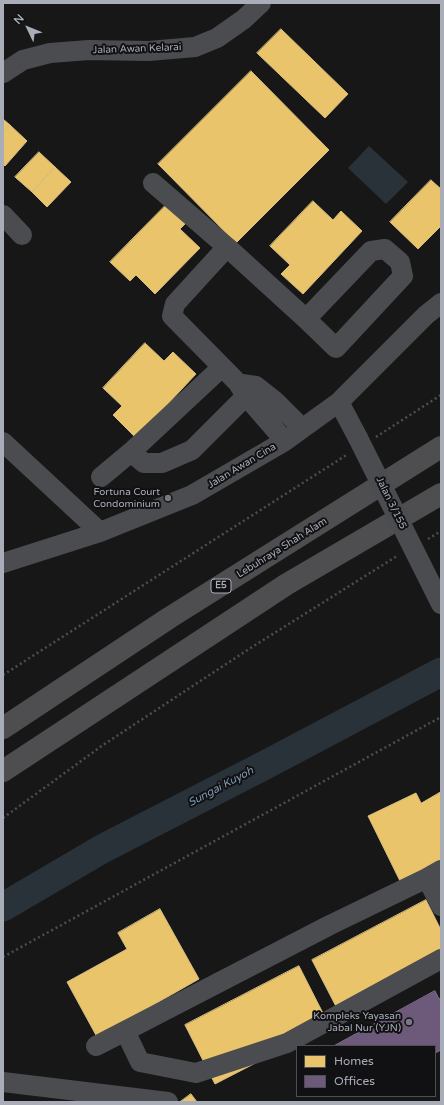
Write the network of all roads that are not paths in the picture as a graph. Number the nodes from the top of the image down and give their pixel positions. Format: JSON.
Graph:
{"nodes":[{"id":1,"x":261,"y":3,"type":"edge"},
{"id":2,"x":3,"y":73,"type":"edge"},
{"id":3,"x":153,"y":183,"type":"dead end"},
{"id":4,"x":3,"y":215,"type":"edge"},
{"id":5,"x":22,"y":235,"type":"dead end"},
{"id":6,"x":227,"y":247,"type":"junction"},
{"id":7,"x":441,"y":304,"type":"edge"},
{"id":8,"x":306,"y":319,"type":"junction"},
{"id":9,"x":222,"y":367,"type":"junction"},
{"id":10,"x":247,"y":389,"type":"junction"},
{"id":11,"x":339,"y":402,"type":"junction"},
{"id":12,"x":302,"y":428,"type":"junction"},
{"id":13,"x":285,"y":441,"type":"junction"},
{"id":14,"x":3,"y":442,"type":"edge"},
{"id":15,"x":441,"y":447,"type":"edge"},
{"id":16,"x":131,"y":452,"type":"junction"},
{"id":17,"x":101,"y":477,"type":"dead end"},
{"id":18,"x":441,"y":494,"type":"edge"},
{"id":19,"x":100,"y":532,"type":"junction"},
{"id":20,"x":3,"y":563,"type":"edge"},
{"id":21,"x":441,"y":604,"type":"edge"},
{"id":22,"x":3,"y":728,"type":"edge"},
{"id":23,"x":3,"y":771,"type":"edge"},
{"id":24,"x":437,"y":887,"type":"edge"},
{"id":25,"x":441,"y":959,"type":"edge"},
{"id":26,"x":125,"y":1031,"type":"junction"},
{"id":27,"x":96,"y":1046,"type":"dead end"},
{"id":28,"x":3,"y":1082,"type":"edge"},
{"id":29,"x":168,"y":1102,"type":"edge"}],
"edges":[{"from":1,"to":2,"type":"street","name":"Jalan Awan Kelarai"},
{"from":3,"to":6,"type":"street"},
{"from":4,"to":5,"type":"street"},
{"from":6,"to":8,"type":"street"},
{"from":6,"to":9,"type":"street"},
{"from":7,"to":11,"type":"street","name":"Jalan Awan Cina"},
{"from":8,"to":8,"type":"street"},
{"from":9,"to":10,"type":"street"},
{"from":9,"to":16,"type":"street"},
{"from":10,"to":12,"type":"street"},
{"from":10,"to":13,"type":"street"},
{"from":10,"to":16,"type":"street"},
{"from":11,"to":12,"type":"street","name":"Jalan Awan Cina"},
{"from":11,"to":21,"type":"street","name":"Jalan 3/155","bridge":true},
{"from":12,"to":13,"type":"street","name":"Jalan Awan Cina"},
{"from":13,"to":19,"type":"street","name":"Jalan Awan Cina"},
{"from":14,"to":19,"type":"street"},
{"from":15,"to":22,"type":"highway","name":"Lebuhraya Shah Alam","number":"E5"},
{"from":16,"to":17,"type":"street"},
{"from":18,"to":23,"type":"highway"},
{"from":19,"to":20,"type":"street","name":"Jalan Awan Cina"},
{"from":24,"to":26,"type":"street"},
{"from":25,"to":26,"type":"street"},
{"from":26,"to":27,"type":"street"},
{"from":28,"to":29,"type":"street"}]}
